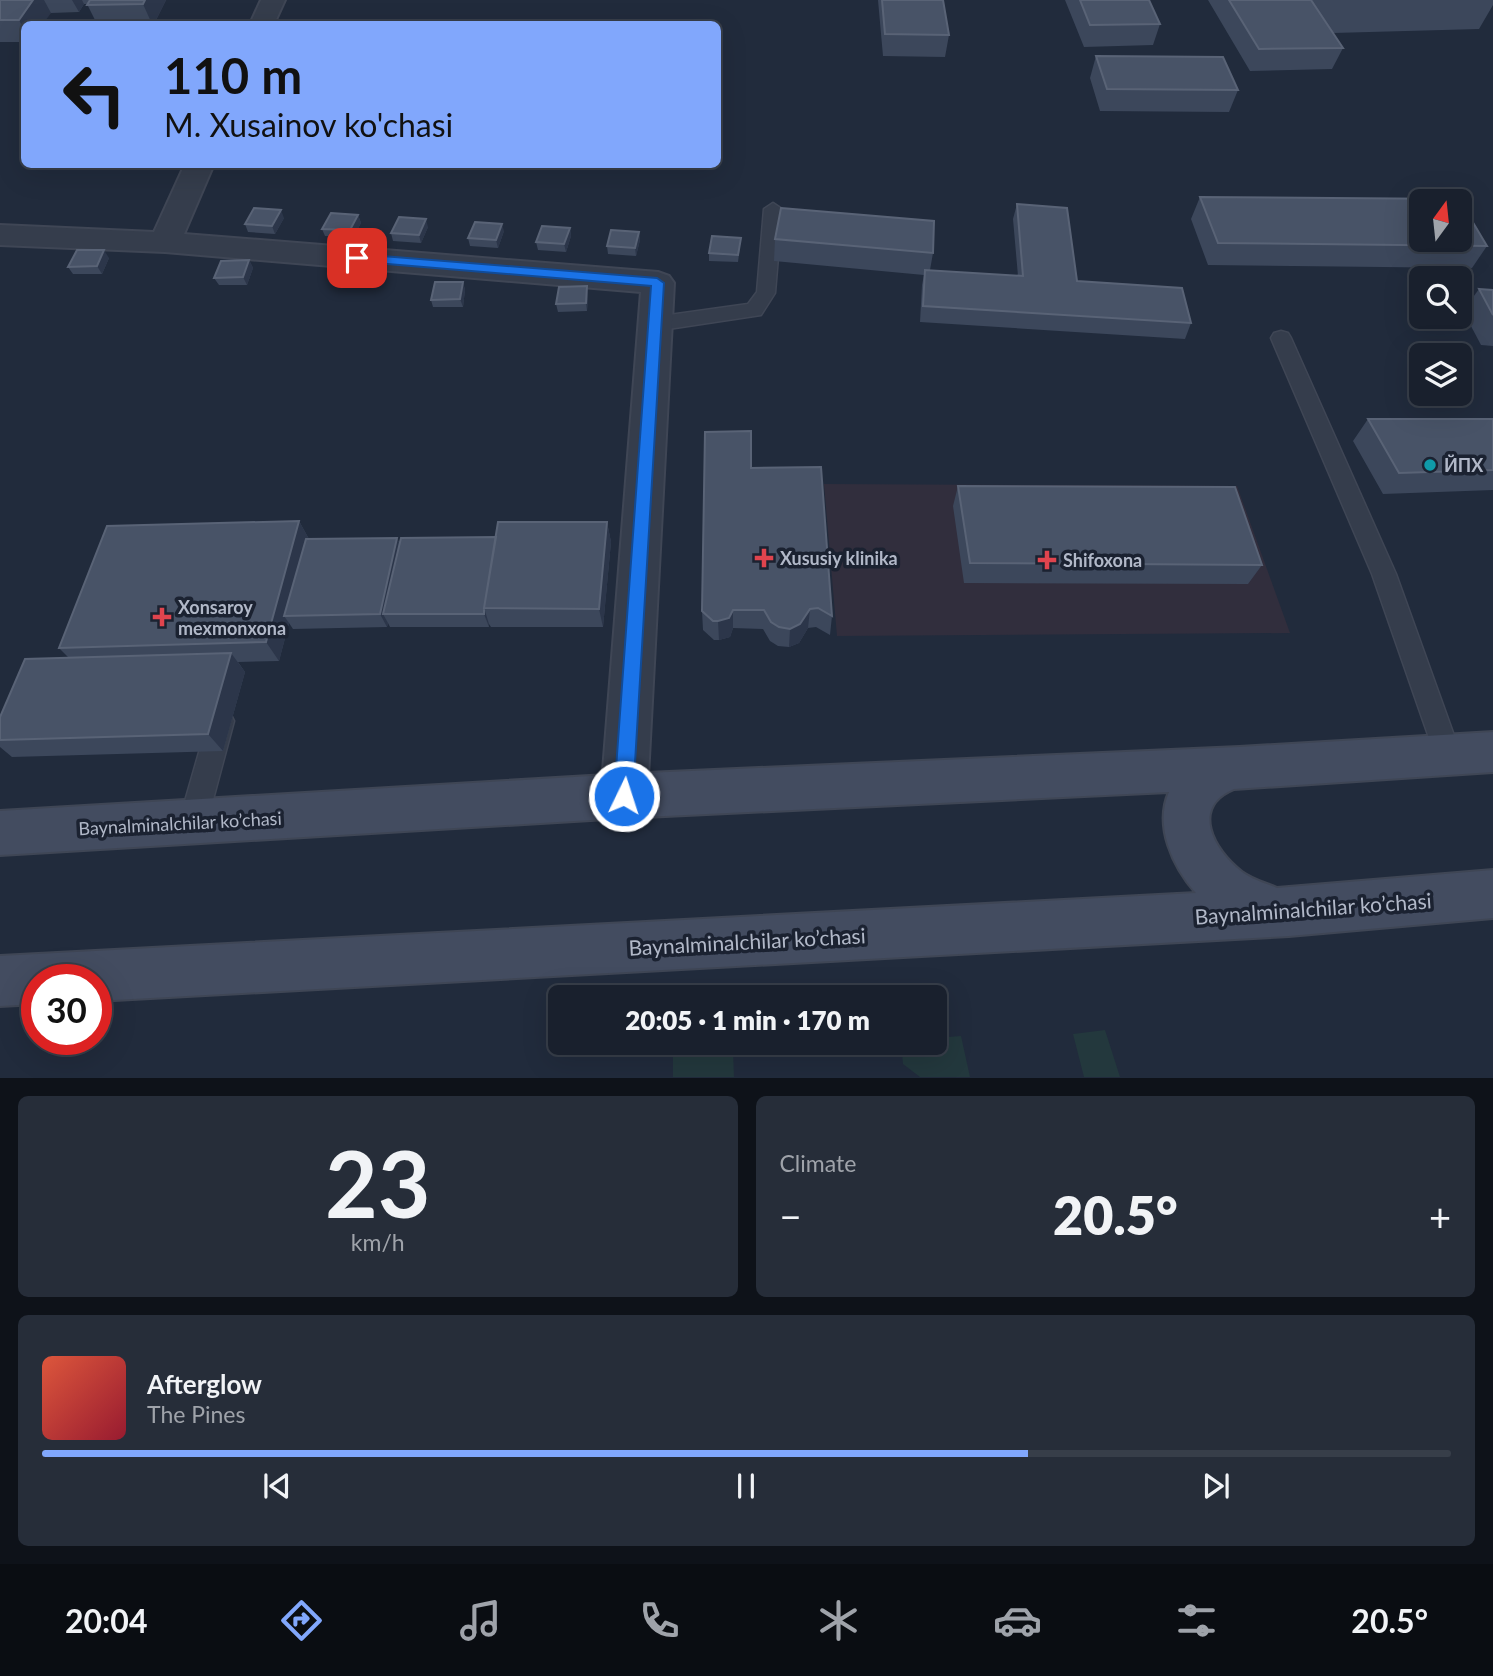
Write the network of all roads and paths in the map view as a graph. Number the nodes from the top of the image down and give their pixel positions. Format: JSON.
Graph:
{"nodes":[{"id":1,"x":273,"y":0,"type":"edge"},
{"id":2,"x":263,"y":21,"type":"edge"},
{"id":3,"x":198,"y":168,"type":"edge"},
{"id":4,"x":773,"y":209,"type":"dead end"},
{"id":5,"x":0,"y":236,"type":"edge"},
{"id":6,"x":165,"y":242,"type":"junction"},
{"id":7,"x":655,"y":324,"type":"junction"},
{"id":8,"x":1281,"y":338,"type":"dead end"},
{"id":9,"x":228,"y":695,"type":"edge"},
{"id":10,"x":216,"y":739,"type":"junction"},
{"id":11,"x":189,"y":740,"type":"edge"},
{"id":12,"x":1493,"y":752,"type":"edge"},
{"id":13,"x":1448,"y":755,"type":"junction"},
{"id":14,"x":1240,"y":768,"type":"junction"},
{"id":15,"x":624,"y":796,"type":"junction"},
{"id":16,"x":192,"y":822,"type":"junction"},
{"id":17,"x":0,"y":833,"type":"edge"},
{"id":18,"x":1493,"y":894,"type":"edge"},
{"id":19,"x":1289,"y":912,"type":"junction"},
{"id":20,"x":0,"y":981,"type":"edge"}],
"edges":[{"from":1,"to":2,"type":"street"},
{"from":3,"to":6,"type":"street"},
{"from":4,"to":7,"type":"lane"},
{"from":5,"to":6,"type":"street"},
{"from":6,"to":7,"type":"street"},
{"from":7,"to":15,"type":"street"},
{"from":8,"to":13,"type":"lane"},
{"from":9,"to":10,"type":"lane"},
{"from":10,"to":11,"type":"lane"},
{"from":10,"to":16,"type":"lane"},
{"from":12,"to":13,"type":"main road","name":"Baynalminalchilar ko’chasi"},
{"from":13,"to":14,"type":"main road","name":"Baynalminalchilar ko’chasi"},
{"from":14,"to":15,"type":"main road","name":"Baynalminalchilar ko’chasi"},
{"from":14,"to":19,"type":"main road"},
{"from":15,"to":16,"type":"main road","name":"Baynalminalchilar ko’chasi"},
{"from":16,"to":17,"type":"main road","name":"Baynalminalchilar ko’chasi"},
{"from":18,"to":19,"type":"main road","name":"Baynalminalchilar ko’chasi"},
{"from":19,"to":20,"type":"main road","name":"Baynalminalchilar ko’chasi"}]}
